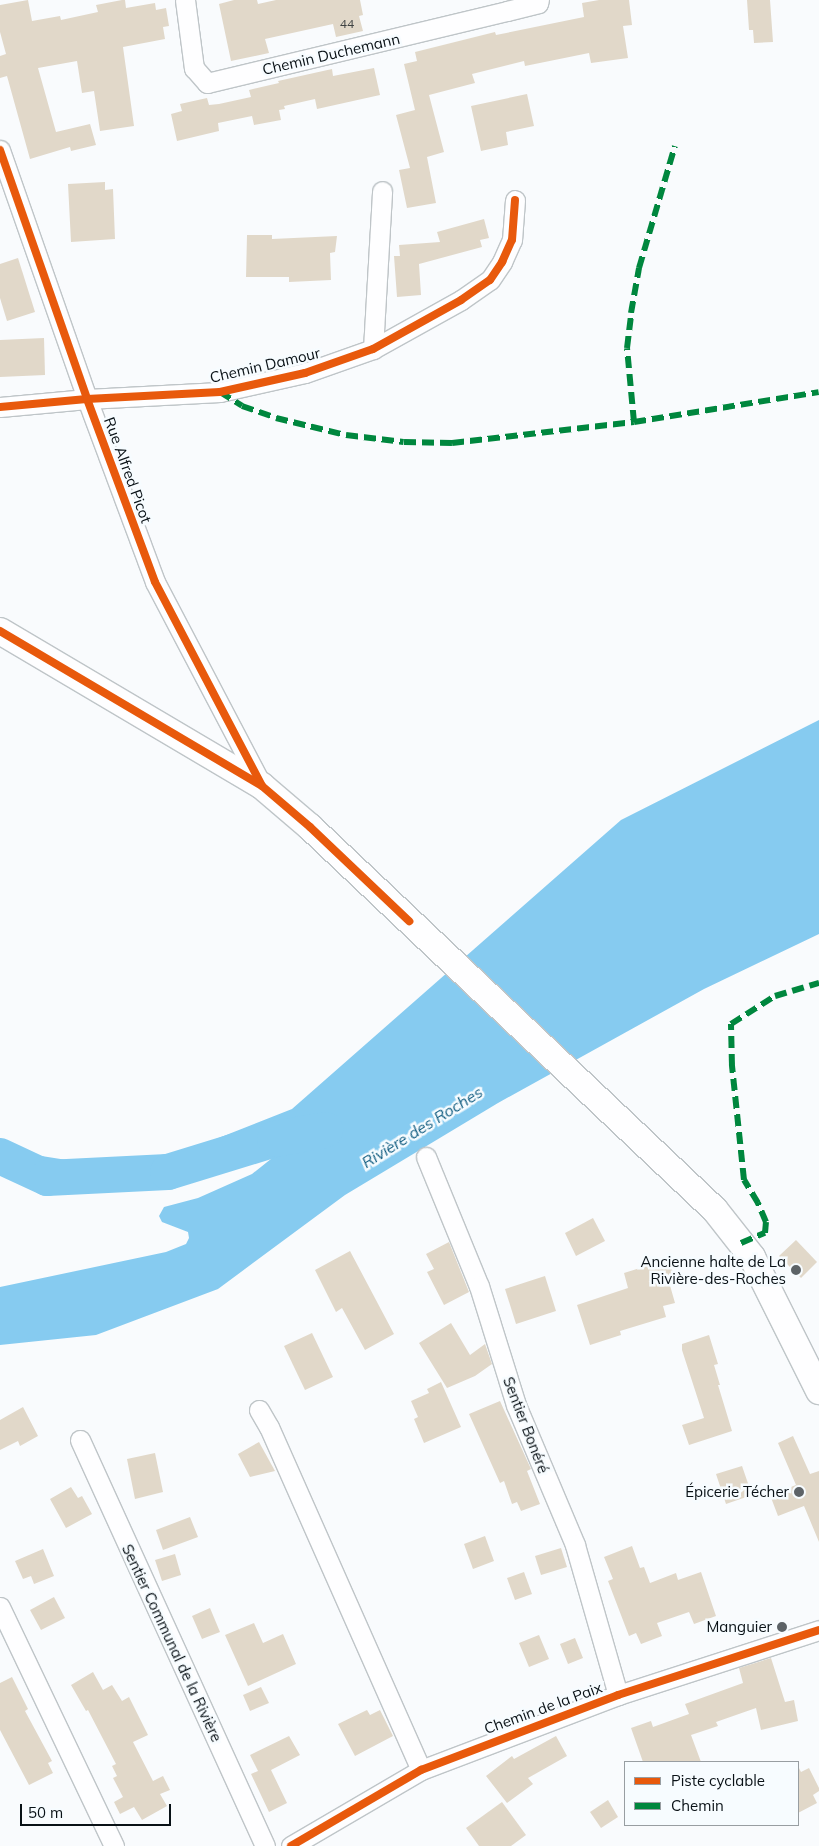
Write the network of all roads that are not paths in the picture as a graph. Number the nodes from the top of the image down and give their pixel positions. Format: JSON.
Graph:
{"nodes":[{"id":1,"x":185,"y":0,"type":"edge"},
{"id":2,"x":539,"y":0,"type":"edge"},
{"id":3,"x":0,"y":150,"type":"edge"},
{"id":4,"x":382,"y":191,"type":"dead end"},
{"id":5,"x":515,"y":200,"type":"dead end"},
{"id":6,"x":373,"y":349,"type":"junction"},
{"id":7,"x":87,"y":399,"type":"junction"},
{"id":8,"x":0,"y":407,"type":"edge"},
{"id":9,"x":0,"y":631,"type":"edge"},
{"id":10,"x":262,"y":786,"type":"junction"},
{"id":11,"x":426,"y":1157,"type":"dead end"},
{"id":12,"x":819,"y":1391,"type":"edge"},
{"id":13,"x":259,"y":1410,"type":"dead end"},
{"id":14,"x":80,"y":1440,"type":"dead end"},
{"id":15,"x":0,"y":1607,"type":"edge"},
{"id":16,"x":819,"y":1630,"type":"edge"},
{"id":17,"x":618,"y":1695,"type":"junction"},
{"id":18,"x":421,"y":1770,"type":"junction"},
{"id":19,"x":114,"y":1846,"type":"edge"},
{"id":20,"x":265,"y":1846,"type":"edge"},
{"id":21,"x":292,"y":1846,"type":"edge"}],
"edges":[{"from":1,"to":2,"type":"street","name":"Chemin Duchemann"},
{"from":3,"to":7,"type":"street","name":"Rue Alfred Picot"},
{"from":4,"to":6,"type":"street"},
{"from":5,"to":6,"type":"street","name":"Chemin Damour"},
{"from":6,"to":7,"type":"street","name":"Chemin Damour"},
{"from":7,"to":8,"type":"street","name":"Chemin Damour"},
{"from":7,"to":10,"type":"street","name":"Rue Alfred Picot"},
{"from":9,"to":10,"type":"main road"},
{"from":10,"to":12,"type":"main road"},
{"from":11,"to":17,"type":"street","name":"Sentier Bonéré"},
{"from":13,"to":18,"type":"street"},
{"from":14,"to":20,"type":"street","name":"Sentier Communal de la Rivière"},
{"from":15,"to":19,"type":"street"},
{"from":16,"to":17,"type":"street","name":"Chemin de la Paix"},
{"from":17,"to":18,"type":"street","name":"Chemin de la Paix"},
{"from":18,"to":21,"type":"street","name":"Chemin de la Paix"}]}
